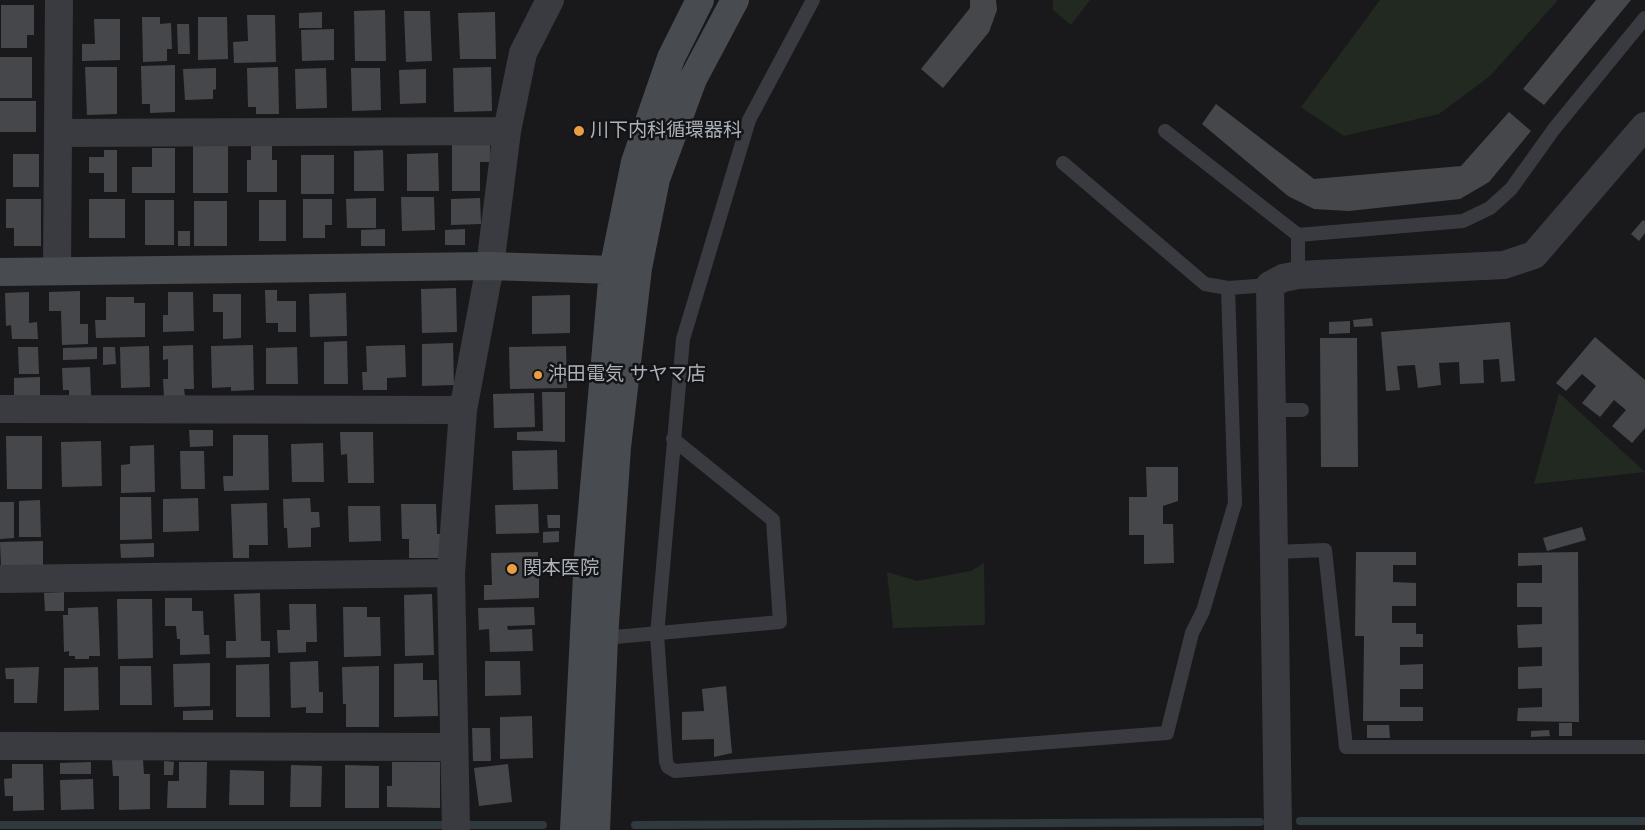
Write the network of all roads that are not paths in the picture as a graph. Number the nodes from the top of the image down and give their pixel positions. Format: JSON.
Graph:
{"nodes":[{"id":1,"x":60,"y":0,"type":"edge"},
{"id":2,"x":550,"y":0,"type":"edge"},
{"id":3,"x":700,"y":0,"type":"edge"},
{"id":4,"x":735,"y":0,"type":"edge"},
{"id":5,"x":813,"y":0,"type":"edge"},
{"id":6,"x":1645,"y":18,"type":"edge"},
{"id":7,"x":1645,"y":126,"type":"edge"},
{"id":8,"x":507,"y":131,"type":"junction"},
{"id":9,"x":1165,"y":131,"type":"dead end"},
{"id":10,"x":60,"y":133,"type":"junction"},
{"id":11,"x":1063,"y":163,"type":"dead end"},
{"id":12,"x":1298,"y":235,"type":"junction"},
{"id":13,"x":490,"y":266,"type":"junction"},
{"id":14,"x":56,"y":270,"type":"junction"},
{"id":15,"x":613,"y":270,"type":"junction"},
{"id":16,"x":0,"y":272,"type":"edge"},
{"id":17,"x":1298,"y":275,"type":"junction"},
{"id":18,"x":1270,"y":285,"type":"junction"},
{"id":19,"x":1228,"y":288,"type":"junction"},
{"id":20,"x":0,"y":409,"type":"edge"},
{"id":21,"x":463,"y":410,"type":"junction"},
{"id":22,"x":1274,"y":410,"type":"junction"},
{"id":23,"x":1302,"y":410,"type":"dead end"},
{"id":24,"x":673,"y":439,"type":"junction"},
{"id":25,"x":1275,"y":552,"type":"junction"},
{"id":26,"x":451,"y":573,"type":"junction"},
{"id":27,"x":0,"y":579,"type":"edge"},
{"id":28,"x":657,"y":635,"type":"junction"},
{"id":29,"x":604,"y":638,"type":"junction"},
{"id":30,"x":0,"y":746,"type":"edge"},
{"id":31,"x":1645,"y":747,"type":"edge"},
{"id":32,"x":453,"y":748,"type":"junction"},
{"id":33,"x":456,"y":820,"type":"edge"},
{"id":34,"x":574,"y":830,"type":"edge"},
{"id":35,"x":596,"y":830,"type":"edge"},
{"id":36,"x":1278,"y":830,"type":"edge"}],
"edges":[{"from":1,"to":10,"type":"street"},
{"from":2,"to":8,"type":"street"},
{"from":3,"to":15,"type":"street"},
{"from":4,"to":29,"type":"street"},
{"from":5,"to":24,"type":"lane"},
{"from":6,"to":12,"type":"lane"},
{"from":7,"to":17,"type":"street"},
{"from":8,"to":10,"type":"street"},
{"from":8,"to":13,"type":"street"},
{"from":9,"to":12,"type":"lane"},
{"from":10,"to":14,"type":"street"},
{"from":11,"to":19,"type":"lane"},
{"from":12,"to":17,"type":"lane"},
{"from":13,"to":14,"type":"street"},
{"from":13,"to":15,"type":"street"},
{"from":13,"to":21,"type":"street"},
{"from":14,"to":16,"type":"street"},
{"from":15,"to":34,"type":"street"},
{"from":17,"to":18,"type":"street"},
{"from":18,"to":19,"type":"lane"},
{"from":18,"to":22,"type":"street"},
{"from":19,"to":28,"type":"lane"},
{"from":20,"to":21,"type":"street"},
{"from":21,"to":26,"type":"street"},
{"from":22,"to":23,"type":"lane"},
{"from":22,"to":25,"type":"street"},
{"from":24,"to":28,"type":"lane"},
{"from":24,"to":28,"type":"lane"},
{"from":25,"to":31,"type":"lane"},
{"from":25,"to":36,"type":"street"},
{"from":26,"to":27,"type":"street"},
{"from":26,"to":32,"type":"street"},
{"from":28,"to":29,"type":"lane"},
{"from":29,"to":35,"type":"street"},
{"from":30,"to":32,"type":"street"},
{"from":32,"to":33,"type":"street"}]}
